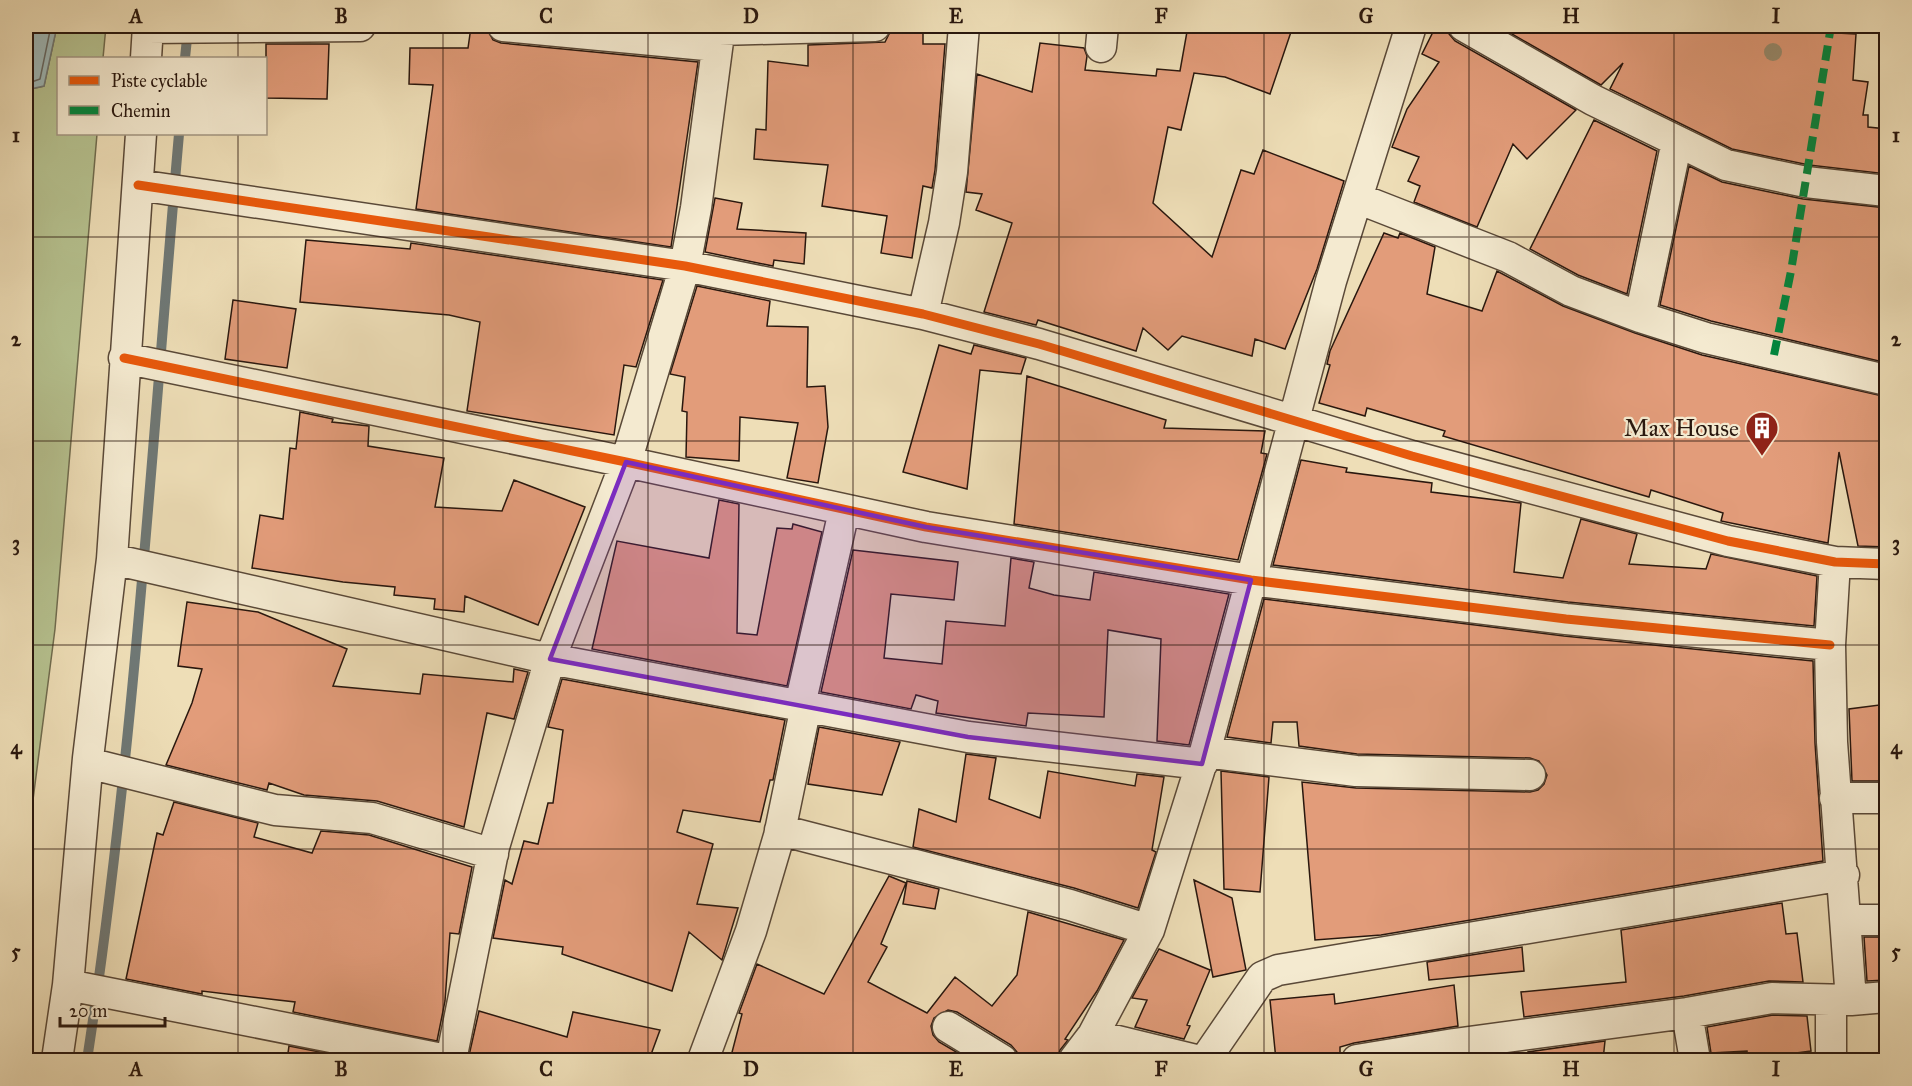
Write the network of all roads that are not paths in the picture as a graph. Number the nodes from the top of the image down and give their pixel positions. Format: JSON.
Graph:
{"nodes":[{"id":1,"x":148,"y":26,"type":"edge"},
{"id":2,"x":360,"y":26,"type":"edge"},
{"id":3,"x":503,"y":26,"type":"edge"},
{"id":4,"x":875,"y":26,"type":"edge"},
{"id":5,"x":963,"y":26,"type":"edge"},
{"id":6,"x":1411,"y":26,"type":"edge"},
{"id":7,"x":1464,"y":26,"type":"edge"},
{"id":8,"x":718,"y":34,"type":"edge"},
{"id":9,"x":146,"y":57,"type":"edge"},
{"id":10,"x":141,"y":135,"type":"edge"},
{"id":11,"x":1677,"y":141,"type":"junction"},
{"id":12,"x":138,"y":185,"type":"junction"},
{"id":13,"x":1887,"y":191,"type":"edge"},
{"id":14,"x":1357,"y":198,"type":"junction"},
{"id":15,"x":685,"y":266,"type":"junction"},
{"id":16,"x":923,"y":314,"type":"junction"},
{"id":17,"x":1640,"y":317,"type":"junction"},
{"id":18,"x":124,"y":358,"type":"junction"},
{"id":19,"x":1887,"y":380,"type":"edge"},
{"id":20,"x":1292,"y":420,"type":"junction"},
{"id":21,"x":626,"y":462,"type":"junction"},
{"id":22,"x":844,"y":511,"type":"junction"},
{"id":23,"x":112,"y":559,"type":"junction"},
{"id":24,"x":1835,"y":562,"type":"junction"},
{"id":25,"x":1887,"y":564,"type":"edge"},
{"id":26,"x":1251,"y":580,"type":"junction"},
{"id":27,"x":1830,"y":645,"type":"junction"},
{"id":28,"x":550,"y":659,"type":"junction"},
{"id":29,"x":803,"y":706,"type":"junction"},
{"id":30,"x":1203,"y":758,"type":"junction"},
{"id":31,"x":88,"y":763,"type":"junction"},
{"id":32,"x":1530,"y":776,"type":"dead end"},
{"id":33,"x":1835,"y":798,"type":"junction"},
{"id":34,"x":1887,"y":798,"type":"edge"},
{"id":35,"x":780,"y":831,"type":"junction"},
{"id":36,"x":493,"y":854,"type":"junction"},
{"id":37,"x":1844,"y":875,"type":"junction"},
{"id":38,"x":1847,"y":920,"type":"junction"},
{"id":39,"x":1887,"y":920,"type":"edge"},
{"id":40,"x":1149,"y":930,"type":"junction"},
{"id":41,"x":68,"y":985,"type":"junction"},
{"id":42,"x":1887,"y":997,"type":"edge"},
{"id":43,"x":1841,"y":1000,"type":"junction"},
{"id":44,"x":1687,"y":1013,"type":"junction"},
{"id":45,"x":948,"y":1027,"type":"dead end"},
{"id":46,"x":1093,"y":1035,"type":"junction"},
{"id":47,"x":1455,"y":1052,"type":"edge"},
{"id":48,"x":57,"y":1060,"type":"edge"},
{"id":49,"x":449,"y":1060,"type":"edge"},
{"id":50,"x":703,"y":1060,"type":"edge"},
{"id":51,"x":1002,"y":1060,"type":"edge"},
{"id":52,"x":1074,"y":1060,"type":"edge"},
{"id":53,"x":1196,"y":1060,"type":"edge"},
{"id":54,"x":1205,"y":1060,"type":"edge"},
{"id":55,"x":1357,"y":1060,"type":"edge"},
{"id":56,"x":1695,"y":1060,"type":"edge"},
{"id":57,"x":1831,"y":1060,"type":"edge"}],
"edges":[{"from":1,"to":2,"type":"street"},
{"from":1,"to":9,"type":"street"},
{"from":3,"to":8,"type":"street"},
{"from":4,"to":8,"type":"street"},
{"from":5,"to":16,"type":"street"},
{"from":6,"to":14,"type":"street"},
{"from":7,"to":11,"type":"street"},
{"from":8,"to":15,"type":"street"},
{"from":10,"to":12,"type":"street"},
{"from":11,"to":13,"type":"street"},
{"from":11,"to":17,"type":"street"},
{"from":12,"to":15,"type":"street"},
{"from":12,"to":18,"type":"street"},
{"from":14,"to":17,"type":"street"},
{"from":14,"to":20,"type":"street"},
{"from":15,"to":16,"type":"street"},
{"from":15,"to":21,"type":"street"},
{"from":16,"to":20,"type":"street"},
{"from":17,"to":19,"type":"street"},
{"from":18,"to":21,"type":"street"},
{"from":18,"to":23,"type":"street"},
{"from":20,"to":24,"type":"street"},
{"from":20,"to":26,"type":"street"},
{"from":21,"to":22,"type":"street"},
{"from":21,"to":28,"type":"street"},
{"from":22,"to":26,"type":"street"},
{"from":22,"to":29,"type":"street"},
{"from":23,"to":28,"type":"street"},
{"from":23,"to":31,"type":"street"},
{"from":24,"to":25,"type":"street"},
{"from":24,"to":27,"type":"street"},
{"from":26,"to":27,"type":"street"},
{"from":26,"to":30,"type":"street"},
{"from":27,"to":33,"type":"street"},
{"from":28,"to":29,"type":"street"},
{"from":28,"to":36,"type":"street"},
{"from":29,"to":30,"type":"street"},
{"from":29,"to":35,"type":"street"},
{"from":30,"to":32,"type":"street"},
{"from":30,"to":40,"type":"street"},
{"from":31,"to":36,"type":"street"},
{"from":31,"to":41,"type":"street"},
{"from":33,"to":34,"type":"street"},
{"from":33,"to":37,"type":"street"},
{"from":35,"to":40,"type":"street"},
{"from":35,"to":50,"type":"street"},
{"from":36,"to":49,"type":"street"},
{"from":37,"to":38,"type":"street"},
{"from":37,"to":54,"type":"street"},
{"from":38,"to":39,"type":"street"},
{"from":38,"to":43,"type":"street"},
{"from":40,"to":46,"type":"street"},
{"from":41,"to":48,"type":"street"},
{"from":41,"to":49,"type":"street"},
{"from":42,"to":43,"type":"street"},
{"from":43,"to":44,"type":"street"},
{"from":43,"to":57,"type":"street"},
{"from":44,"to":47,"type":"street"},
{"from":44,"to":56,"type":"street"},
{"from":45,"to":51,"type":"street"},
{"from":46,"to":52,"type":"street"},
{"from":46,"to":53,"type":"street"},
{"from":47,"to":55,"type":"street"}]}
